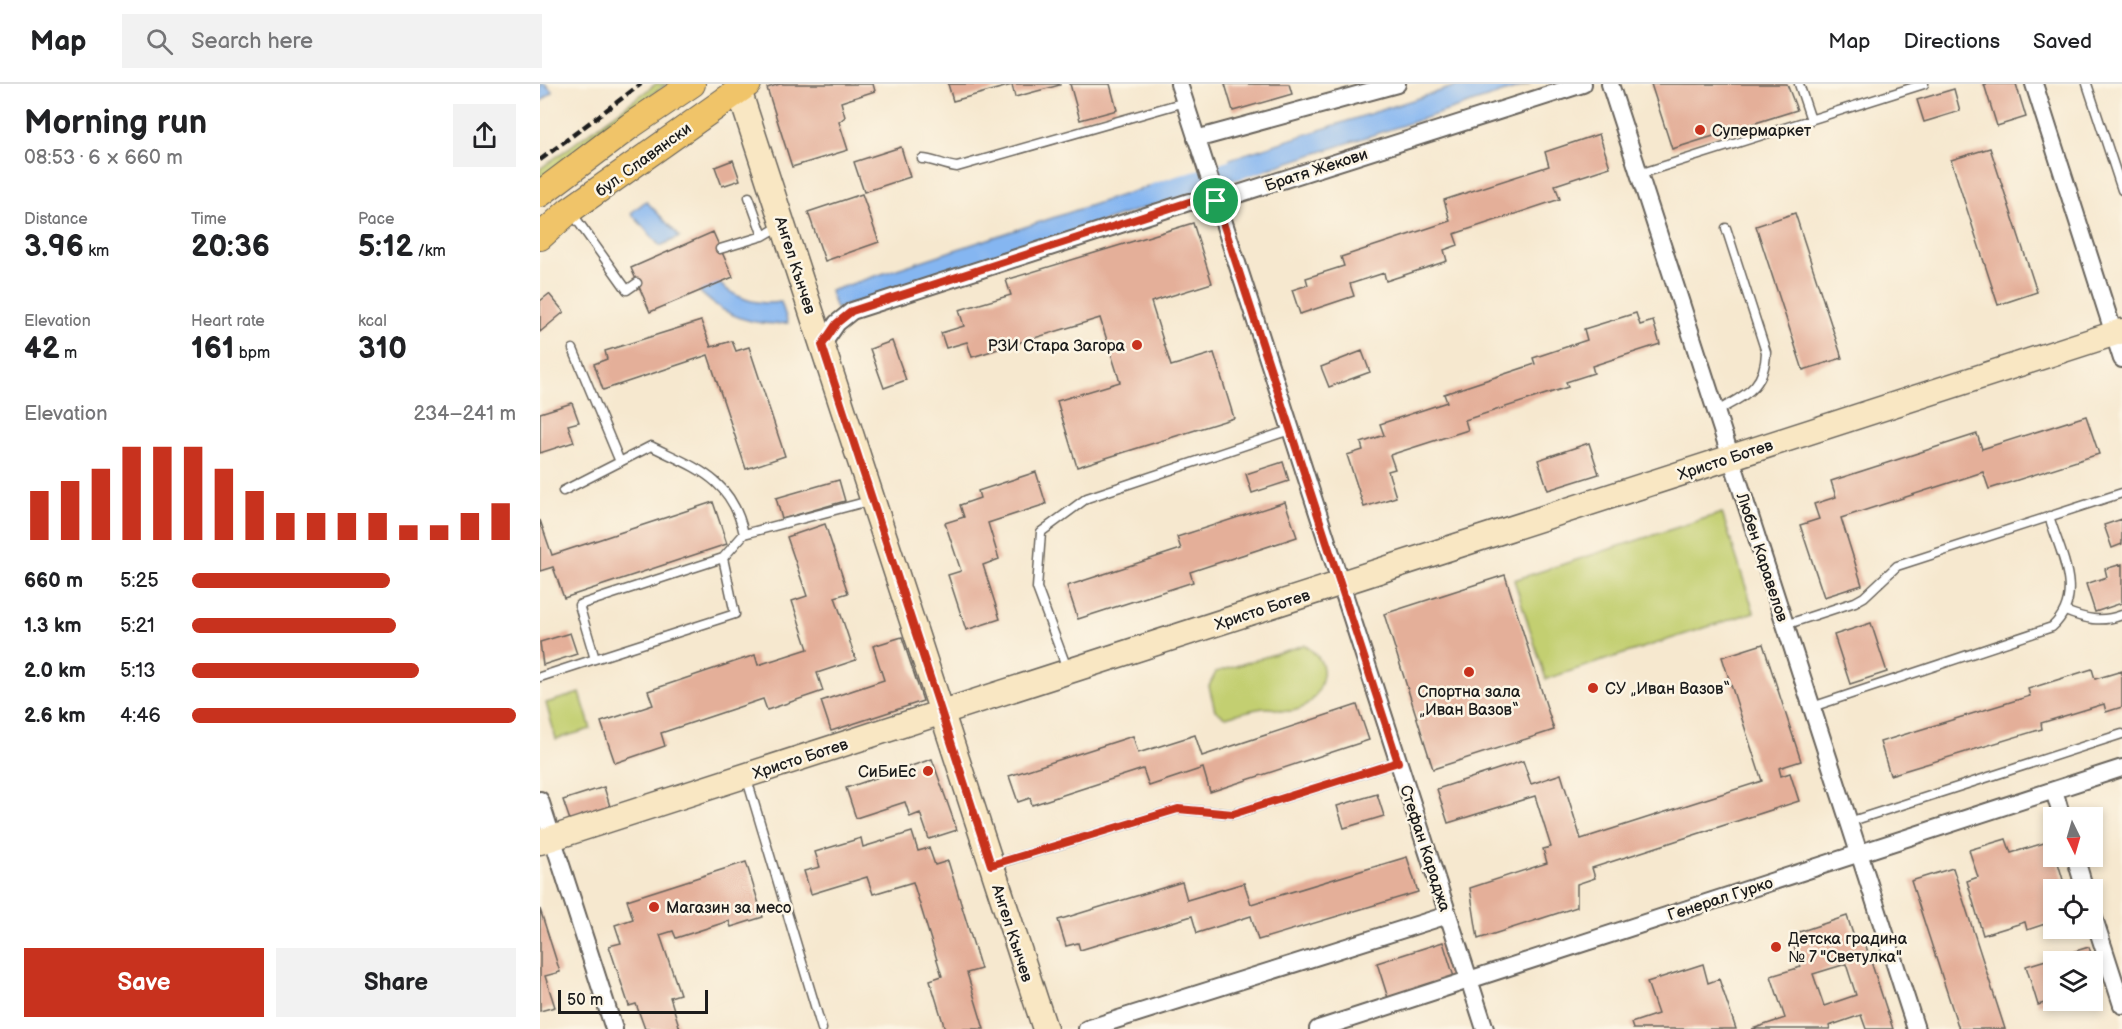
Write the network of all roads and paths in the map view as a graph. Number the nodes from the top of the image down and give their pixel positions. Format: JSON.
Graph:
{"nodes":[{"id":1,"x":692,"y":84,"type":"edge"},
{"id":2,"x":1179,"y":84,"type":"edge"},
{"id":3,"x":1398,"y":84,"type":"edge"},
{"id":4,"x":1583,"y":84,"type":"edge"},
{"id":5,"x":1610,"y":84,"type":"edge"},
{"id":6,"x":1799,"y":84,"type":"edge"},
{"id":7,"x":1924,"y":84,"type":"edge"},
{"id":8,"x":2034,"y":84,"type":"edge"},
{"id":9,"x":2087,"y":84,"type":"edge"},
{"id":10,"x":742,"y":86,"type":"edge"},
{"id":11,"x":1185,"y":102,"type":"junction"},
{"id":12,"x":1811,"y":120,"type":"junction"},
{"id":13,"x":1196,"y":139,"type":"junction"},
{"id":14,"x":922,"y":159,"type":"dead end"},
{"id":15,"x":1639,"y":174,"type":"junction"},
{"id":16,"x":2122,"y":190,"type":"edge"},
{"id":17,"x":540,"y":194,"type":"edge"},
{"id":18,"x":1214,"y":196,"type":"junction"},
{"id":19,"x":749,"y":197,"type":"dead end"},
{"id":20,"x":570,"y":210,"type":"junction"},
{"id":21,"x":1726,"y":228,"type":"dead end"},
{"id":22,"x":773,"y":230,"type":"junction"},
{"id":23,"x":540,"y":237,"type":"edge"},
{"id":24,"x":720,"y":249,"type":"dead end"},
{"id":25,"x":637,"y":283,"type":"dead end"},
{"id":26,"x":2118,"y":333,"type":"edge"},
{"id":27,"x":822,"y":345,"type":"junction"},
{"id":28,"x":573,"y":349,"type":"dead end"},
{"id":29,"x":2122,"y":359,"type":"edge"},
{"id":30,"x":1716,"y":412,"type":"junction"},
{"id":31,"x":1290,"y":430,"type":"junction"},
{"id":32,"x":1731,"y":458,"type":"junction"},
{"id":33,"x":620,"y":462,"type":"junction"},
{"id":34,"x":563,"y":491,"type":"dead end"},
{"id":35,"x":2122,"y":493,"type":"edge"},
{"id":36,"x":873,"y":500,"type":"junction"},
{"id":37,"x":2049,"y":516,"type":"junction"},
{"id":38,"x":744,"y":534,"type":"junction"},
{"id":39,"x":723,"y":558,"type":"junction"},
{"id":40,"x":1340,"y":584,"type":"junction"},
{"id":41,"x":2065,"y":611,"type":"junction"},
{"id":42,"x":2122,"y":615,"type":"edge"},
{"id":43,"x":1785,"y":625,"type":"junction"},
{"id":44,"x":595,"y":659,"type":"junction"},
{"id":45,"x":1068,"y":671,"type":"junction"},
{"id":46,"x":540,"y":677,"type":"edge"},
{"id":47,"x":1812,"y":707,"type":"junction"},
{"id":48,"x":941,"y":712,"type":"junction"},
{"id":49,"x":2122,"y":734,"type":"edge"},
{"id":50,"x":1398,"y":762,"type":"junction"},
{"id":51,"x":2122,"y":768,"type":"edge"},
{"id":52,"x":746,"y":775,"type":"junction"},
{"id":53,"x":2054,"y":790,"type":"junction"},
{"id":54,"x":540,"y":800,"type":"edge"},
{"id":55,"x":2059,"y":807,"type":"edge"},
{"id":56,"x":1849,"y":822,"type":"junction"},
{"id":57,"x":546,"y":840,"type":"edge"},
{"id":58,"x":1859,"y":853,"type":"junction"},
{"id":59,"x":991,"y":865,"type":"junction"},
{"id":60,"x":1448,"y":915,"type":"junction"},
{"id":61,"x":2101,"y":939,"type":"edge"},
{"id":62,"x":1469,"y":980,"type":"junction"},
{"id":63,"x":2122,"y":1005,"type":"edge"},
{"id":64,"x":614,"y":1029,"type":"edge"},
{"id":65,"x":822,"y":1029,"type":"edge"},
{"id":66,"x":1045,"y":1029,"type":"edge"},
{"id":67,"x":1087,"y":1029,"type":"edge"},
{"id":68,"x":1318,"y":1029,"type":"edge"},
{"id":69,"x":1485,"y":1029,"type":"edge"},
{"id":70,"x":1916,"y":1029,"type":"edge"}],
"edges":[{"from":1,"to":17,"type":"main road","name":"бул. Славянски"},
{"from":2,"to":11,"type":"street","name":"Стефан Караджа"},
{"from":3,"to":13,"type":"street"},
{"from":4,"to":18,"type":"street","name":"Братя Жекови"},
{"from":5,"to":15,"type":"street","name":"Любен Каравелов"},
{"from":6,"to":12,"type":"lane"},
{"from":7,"to":12,"type":"lane"},
{"from":8,"to":26,"type":"street"},
{"from":9,"to":16,"type":"lane"},
{"from":10,"to":20,"type":"main road","name":"бул. Славянски"},
{"from":10,"to":22,"type":"street","name":"Ангел Кънчев"},
{"from":11,"to":13,"type":"street","name":"Стефан Караджа"},
{"from":11,"to":14,"type":"lane"},
{"from":12,"to":15,"type":"lane"},
{"from":13,"to":18,"type":"street","name":"Стефан Караджа"},
{"from":15,"to":30,"type":"street","name":"Любен Каравелов"},
{"from":18,"to":27,"type":"street","name":"Братя Жекови"},
{"from":18,"to":31,"type":"street","name":"Стефан Караджа"},
{"from":19,"to":22,"type":"lane"},
{"from":20,"to":23,"type":"main road","name":"бул. Славянски"},
{"from":20,"to":25,"type":"lane"},
{"from":21,"to":30,"type":"lane"},
{"from":22,"to":24,"type":"lane"},
{"from":22,"to":27,"type":"street","name":"Ангел Кънчев"},
{"from":26,"to":29,"type":"street"},
{"from":26,"to":32,"type":"street","name":"Христо Ботев"},
{"from":27,"to":36,"type":"street","name":"Ангел Кънчев"},
{"from":28,"to":33,"type":"lane"},
{"from":30,"to":32,"type":"street","name":"Любен Каравелов"},
{"from":31,"to":40,"type":"street","name":"Стефан Караджа"},
{"from":31,"to":45,"type":"lane"},
{"from":32,"to":40,"type":"street","name":"Христо Ботев"},
{"from":32,"to":43,"type":"street","name":"Любен Каравелов"},
{"from":33,"to":34,"type":"lane"},
{"from":33,"to":38,"type":"lane"},
{"from":35,"to":37,"type":"lane"},
{"from":36,"to":38,"type":"lane"},
{"from":36,"to":48,"type":"street","name":"Ангел Кънчев"},
{"from":37,"to":41,"type":"lane"},
{"from":37,"to":43,"type":"lane"},
{"from":38,"to":39,"type":"lane"},
{"from":39,"to":44,"type":"lane"},
{"from":39,"to":44,"type":"lane"},
{"from":40,"to":45,"type":"street","name":"Христо Ботев"},
{"from":40,"to":50,"type":"street","name":"Стефан Караджа"},
{"from":41,"to":42,"type":"lane"},
{"from":41,"to":47,"type":"lane"},
{"from":43,"to":47,"type":"street","name":"Любен Каравелов"},
{"from":44,"to":46,"type":"lane"},
{"from":45,"to":48,"type":"street","name":"Христо Ботев"},
{"from":47,"to":56,"type":"street","name":"Любен Каравелов"},
{"from":48,"to":52,"type":"street","name":"Христо Ботев"},
{"from":48,"to":59,"type":"street","name":"Ангел Кънчев"},
{"from":49,"to":56,"type":"lane"},
{"from":50,"to":59,"type":"lane"},
{"from":50,"to":60,"type":"street","name":"Стефан Караджа"},
{"from":51,"to":53,"type":"street","name":"Генерал Гурко"},
{"from":52,"to":57,"type":"street","name":"Христо Ботев"},
{"from":52,"to":65,"type":"lane"},
{"from":53,"to":55,"type":"street"},
{"from":53,"to":58,"type":"street","name":"Генерал Гурко"},
{"from":54,"to":57,"type":"street"},
{"from":56,"to":58,"type":"street","name":"Любен Каравелов"},
{"from":57,"to":64,"type":"street"},
{"from":58,"to":62,"type":"street","name":"Генерал Гурко"},
{"from":58,"to":70,"type":"street","name":"Любен Каравелов"},
{"from":59,"to":66,"type":"street","name":"Ангел Кънчев"},
{"from":60,"to":62,"type":"street","name":"Стефан Караджа"},
{"from":60,"to":67,"type":"street"},
{"from":61,"to":63,"type":"street"},
{"from":62,"to":68,"type":"street","name":"Генерал Гурко"},
{"from":62,"to":69,"type":"street","name":"Стефан Караджа"}]}
